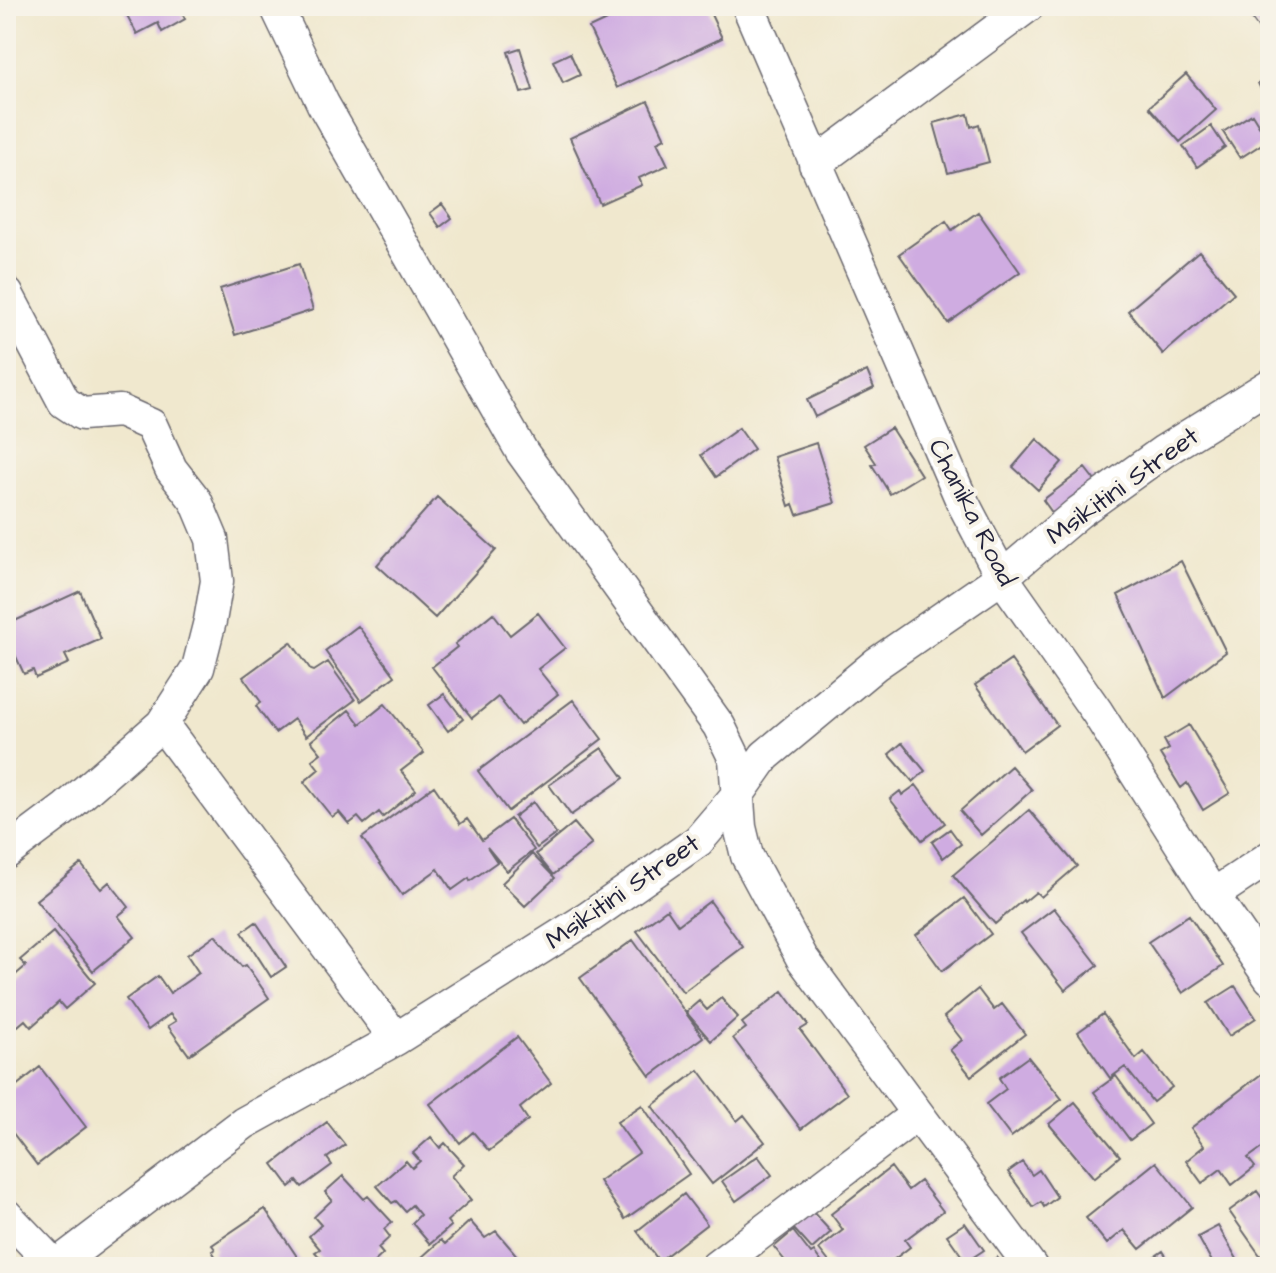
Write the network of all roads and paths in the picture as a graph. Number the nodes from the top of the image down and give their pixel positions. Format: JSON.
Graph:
{"nodes":[{"id":1,"x":276,"y":6,"type":"edge"},
{"id":2,"x":748,"y":6,"type":"edge"},
{"id":3,"x":1028,"y":6,"type":"edge"},
{"id":4,"x":815,"y":164,"type":"junction"},
{"id":5,"x":7,"y":294,"type":"edge"},
{"id":6,"x":1270,"y":385,"type":"edge"},
{"id":7,"x":1002,"y":577,"type":"junction"},
{"id":8,"x":162,"y":724,"type":"junction"},
{"id":9,"x":739,"y":793,"type":"junction"},
{"id":10,"x":6,"y":853,"type":"edge"},
{"id":11,"x":1270,"y":857,"type":"edge"},
{"id":12,"x":1213,"y":895,"type":"junction"},
{"id":13,"x":1270,"y":978,"type":"edge"},
{"id":14,"x":396,"y":1039,"type":"junction"},
{"id":15,"x":916,"y":1115,"type":"junction"},
{"id":16,"x":6,"y":1215,"type":"edge"},
{"id":17,"x":55,"y":1267,"type":"edge"},
{"id":18,"x":716,"y":1267,"type":"edge"},
{"id":19,"x":1031,"y":1267,"type":"edge"}],
"edges":[{"from":1,"to":9,"type":"street"},
{"from":2,"to":4,"type":"street","name":"Chanika Road"},
{"from":3,"to":4,"type":"street"},
{"from":4,"to":7,"type":"street","name":"Chanika Road"},
{"from":5,"to":8,"type":"street"},
{"from":6,"to":7,"type":"street","name":"Msikitini Street"},
{"from":7,"to":9,"type":"street","name":"Msikitini Street"},
{"from":7,"to":12,"type":"street","name":"Chanika Road"},
{"from":8,"to":10,"type":"street"},
{"from":8,"to":14,"type":"street"},
{"from":9,"to":14,"type":"street","name":"Msikitini Street"},
{"from":9,"to":15,"type":"street"},
{"from":11,"to":12,"type":"street"},
{"from":12,"to":13,"type":"street","name":"Chanika Road"},
{"from":14,"to":17,"type":"street","name":"Msikitini Street"},
{"from":15,"to":18,"type":"street"},
{"from":15,"to":19,"type":"street"},
{"from":16,"to":17,"type":"street"}]}
